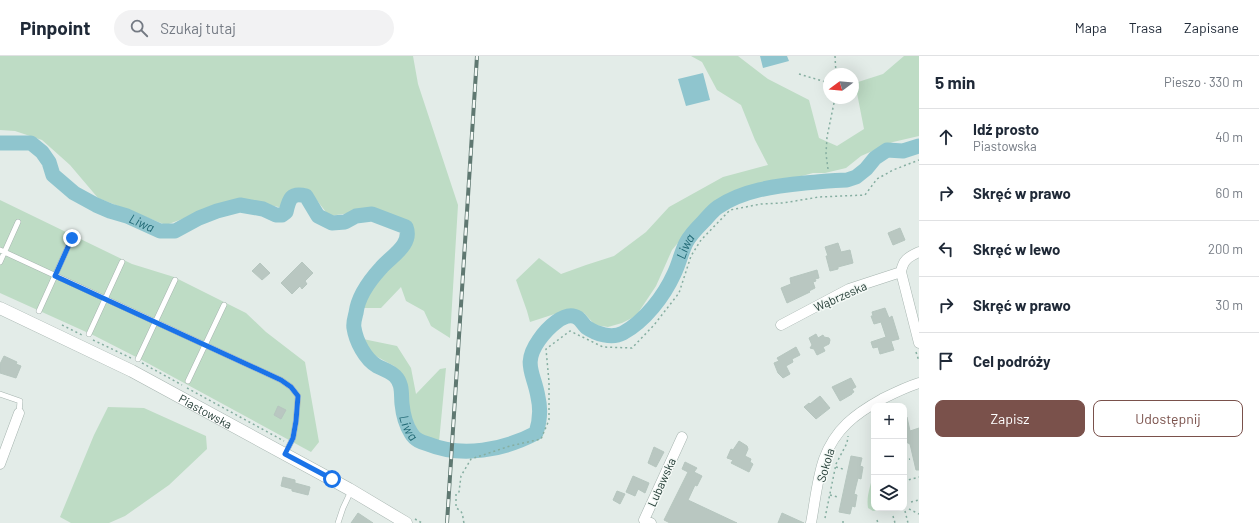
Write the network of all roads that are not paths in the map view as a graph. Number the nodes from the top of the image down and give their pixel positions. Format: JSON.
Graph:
{"nodes":[{"id":1,"x":18,"y":222,"type":"dead end"},
{"id":2,"x":72,"y":238,"type":"dead end"},
{"id":3,"x":2,"y":251,"type":"edge"},
{"id":4,"x":919,"y":252,"type":"edge"},
{"id":5,"x":0,"y":262,"type":"edge"},
{"id":6,"x":122,"y":262,"type":"dead end"},
{"id":7,"x":901,"y":272,"type":"junction"},
{"id":8,"x":55,"y":276,"type":"junction"},
{"id":9,"x":175,"y":280,"type":"dead end"},
{"id":10,"x":106,"y":299,"type":"junction"},
{"id":11,"x":224,"y":305,"type":"dead end"},
{"id":12,"x":0,"y":308,"type":"edge"},
{"id":13,"x":39,"y":311,"type":"dead end"},
{"id":14,"x":155,"y":322,"type":"junction"},
{"id":15,"x":781,"y":324,"type":"dead end"},
{"id":16,"x":89,"y":334,"type":"dead end"},
{"id":17,"x":919,"y":343,"type":"edge"},
{"id":18,"x":205,"y":345,"type":"junction"},
{"id":19,"x":138,"y":359,"type":"dead end"},
{"id":20,"x":188,"y":381,"type":"dead end"},
{"id":21,"x":919,"y":383,"type":"edge"},
{"id":22,"x":0,"y":394,"type":"edge"},
{"id":23,"x":19,"y":413,"type":"joint"},
{"id":24,"x":682,"y":438,"type":"dead end"},
{"id":25,"x":285,"y":454,"type":"junction"},
{"id":26,"x":0,"y":464,"type":"edge"},
{"id":27,"x":351,"y":490,"type":"junction"},
{"id":28,"x":338,"y":523,"type":"edge"},
{"id":29,"x":406,"y":523,"type":"edge"},
{"id":30,"x":651,"y":523,"type":"edge"},
{"id":31,"x":812,"y":523,"type":"edge"}],
"edges":[{"from":1,"to":3,"type":"lane"},
{"from":2,"to":8,"type":"lane"},
{"from":3,"to":5,"type":"lane"},
{"from":3,"to":8,"type":"lane"},
{"from":4,"to":7,"type":"street"},
{"from":6,"to":10,"type":"lane"},
{"from":7,"to":15,"type":"street","name":"Wąbrzeska"},
{"from":7,"to":17,"type":"street"},
{"from":8,"to":10,"type":"lane"},
{"from":8,"to":13,"type":"lane"},
{"from":9,"to":14,"type":"lane"},
{"from":10,"to":14,"type":"lane"},
{"from":10,"to":16,"type":"lane"},
{"from":11,"to":18,"type":"lane"},
{"from":12,"to":25,"type":"street","name":"Piastowska"},
{"from":14,"to":18,"type":"lane"},
{"from":14,"to":19,"type":"lane"},
{"from":18,"to":20,"type":"lane"},
{"from":18,"to":25,"type":"lane"},
{"from":21,"to":31,"type":"street","name":"Sokola"},
{"from":22,"to":23,"type":"lane"},
{"from":23,"to":26,"type":"street"},
{"from":24,"to":30,"type":"street","name":"Lubawska"},
{"from":25,"to":27,"type":"street","name":"Piastowska"},
{"from":27,"to":28,"type":"lane"},
{"from":27,"to":29,"type":"street","name":"Piastowska"}]}
